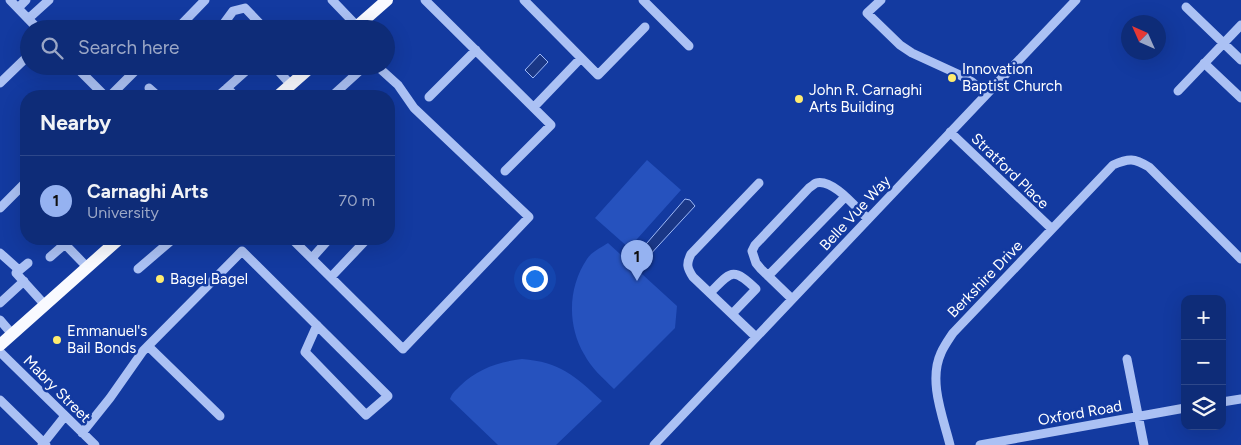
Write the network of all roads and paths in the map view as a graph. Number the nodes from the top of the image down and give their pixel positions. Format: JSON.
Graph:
{"nodes":[{"id":1,"x":10,"y":0,"type":"edge"},
{"id":2,"x":26,"y":0,"type":"edge"},
{"id":3,"x":49,"y":0,"type":"edge"},
{"id":4,"x":205,"y":0,"type":"edge"},
{"id":5,"x":332,"y":0,"type":"edge"},
{"id":6,"x":387,"y":0,"type":"edge"},
{"id":7,"x":427,"y":0,"type":"edge"},
{"id":8,"x":524,"y":0,"type":"edge"},
{"id":9,"x":643,"y":0,"type":"edge"},
{"id":10,"x":881,"y":0,"type":"edge"},
{"id":11,"x":1076,"y":0,"type":"edge"},
{"id":12,"x":1186,"y":7,"type":"dead end"},
{"id":13,"x":18,"y":8,"type":"junction"},
{"id":14,"x":28,"y":19,"type":"joint"},
{"id":15,"x":186,"y":20,"type":"edge"},
{"id":16,"x":226,"y":20,"type":"edge"},
{"id":17,"x":256,"y":20,"type":"edge"},
{"id":18,"x":349,"y":20,"type":"edge"},
{"id":19,"x":365,"y":20,"type":"edge"},
{"id":20,"x":1241,"y":25,"type":"edge"},
{"id":21,"x":645,"y":27,"type":"dead end"},
{"id":22,"x":1224,"y":43,"type":"junction"},
{"id":23,"x":689,"y":46,"type":"dead end"},
{"id":24,"x":476,"y":50,"type":"junction"},
{"id":25,"x":581,"y":58,"type":"junction"},
{"id":26,"x":1241,"y":60,"type":"edge"},
{"id":27,"x":20,"y":64,"type":"edge"},
{"id":28,"x":1204,"y":64,"type":"junction"},
{"id":29,"x":85,"y":75,"type":"edge"},
{"id":30,"x":131,"y":75,"type":"edge"},
{"id":31,"x":242,"y":75,"type":"edge"},
{"id":32,"x":282,"y":75,"type":"edge"},
{"id":33,"x":302,"y":75,"type":"edge"},
{"id":34,"x":354,"y":75,"type":"edge"},
{"id":35,"x":386,"y":75,"type":"edge"},
{"id":36,"x":0,"y":83,"type":"edge"},
{"id":37,"x":291,"y":85,"type":"junction"},
{"id":38,"x":149,"y":88,"type":"dead end"},
{"id":39,"x":227,"y":88,"type":"joint"},
{"id":40,"x":99,"y":90,"type":"edge"},
{"id":41,"x":116,"y":90,"type":"edge"},
{"id":42,"x":151,"y":90,"type":"edge"},
{"id":43,"x":225,"y":90,"type":"edge"},
{"id":44,"x":285,"y":90,"type":"edge"},
{"id":45,"x":338,"y":90,"type":"edge"},
{"id":46,"x":1178,"y":91,"type":"dead end"},
{"id":47,"x":986,"y":94,"type":"junction"},
{"id":48,"x":429,"y":97,"type":"dead end"},
{"id":49,"x":1241,"y":98,"type":"edge"},
{"id":50,"x":534,"y":107,"type":"junction"},
{"id":51,"x":950,"y":132,"type":"junction"},
{"id":52,"x":505,"y":171,"type":"dead end"},
{"id":53,"x":759,"y":183,"type":"dead end"},
{"id":54,"x":20,"y":188,"type":"edge"},
{"id":55,"x":845,"y":196,"type":"junction"},
{"id":56,"x":0,"y":208,"type":"edge"},
{"id":57,"x":868,"y":219,"type":"junction"},
{"id":58,"x":1052,"y":229,"type":"junction"},
{"id":59,"x":60,"y":245,"type":"edge"},
{"id":60,"x":67,"y":245,"type":"edge"},
{"id":61,"x":112,"y":245,"type":"edge"},
{"id":62,"x":166,"y":245,"type":"edge"},
{"id":63,"x":298,"y":245,"type":"edge"},
{"id":64,"x":324,"y":245,"type":"edge"},
{"id":65,"x":361,"y":245,"type":"edge"},
{"id":66,"x":0,"y":253,"type":"edge"},
{"id":67,"x":50,"y":257,"type":"dead end"},
{"id":68,"x":312,"y":258,"type":"junction"},
{"id":69,"x":1241,"y":259,"type":"edge"},
{"id":70,"x":28,"y":263,"type":"dead end"},
{"id":71,"x":87,"y":267,"type":"junction"},
{"id":72,"x":19,"y":270,"type":"junction"},
{"id":73,"x":138,"y":270,"type":"dead end"},
{"id":74,"x":768,"y":276,"type":"junction"},
{"id":75,"x":330,"y":277,"type":"junction"},
{"id":76,"x":24,"y":280,"type":"junction"},
{"id":77,"x":710,"y":293,"type":"junction"},
{"id":78,"x":792,"y":299,"type":"junction"},
{"id":79,"x":0,"y":303,"type":"edge"},
{"id":80,"x":45,"y":305,"type":"junction"},
{"id":81,"x":732,"y":314,"type":"junction"},
{"id":82,"x":0,"y":320,"type":"edge"},
{"id":83,"x":317,"y":325,"type":"junction"},
{"id":84,"x":12,"y":334,"type":"junction"},
{"id":85,"x":756,"y":337,"type":"junction"},
{"id":86,"x":0,"y":346,"type":"edge"},
{"id":87,"x":148,"y":346,"type":"junction"},
{"id":88,"x":0,"y":352,"type":"edge"},
{"id":89,"x":1127,"y":359,"type":"dead end"},
{"id":90,"x":1241,"y":398,"type":"edge"},
{"id":91,"x":0,"y":400,"type":"edge"},
{"id":92,"x":1226,"y":401,"type":"edge"},
{"id":93,"x":1181,"y":409,"type":"edge"},
{"id":94,"x":65,"y":416,"type":"junction"},
{"id":95,"x":220,"y":416,"type":"dead end"},
{"id":96,"x":1139,"y":416,"type":"junction"},
{"id":97,"x":82,"y":433,"type":"junction"},
{"id":98,"x":44,"y":444,"type":"edge"},
{"id":99,"x":95,"y":445,"type":"edge"},
{"id":100,"x":654,"y":445,"type":"edge"},
{"id":101,"x":950,"y":445,"type":"edge"},
{"id":102,"x":980,"y":445,"type":"edge"},
{"id":103,"x":1144,"y":445,"type":"edge"}],
"edges":[{"from":1,"to":13,"type":"street"},
{"from":2,"to":13,"type":"street"},
{"from":3,"to":14,"type":"street"},
{"from":4,"to":15,"type":"street"},
{"from":5,"to":18,"type":"street"},
{"from":6,"to":19,"type":"main road"},
{"from":7,"to":24,"type":"street"},
{"from":8,"to":25,"type":"street"},
{"from":9,"to":23,"type":"street"},
{"from":10,"to":47,"type":"street"},
{"from":11,"to":47,"type":"street","name":"Belle Vue Way"},
{"from":12,"to":22,"type":"street"},
{"from":13,"to":14,"type":"street"},
{"from":16,"to":17,"type":"street"},
{"from":20,"to":22,"type":"street"},
{"from":21,"to":25,"type":"street"},
{"from":22,"to":26,"type":"street"},
{"from":22,"to":28,"type":"street"},
{"from":24,"to":48,"type":"street"},
{"from":24,"to":50,"type":"street"},
{"from":25,"to":50,"type":"street"},
{"from":27,"to":36,"type":"street"},
{"from":28,"to":46,"type":"street"},
{"from":28,"to":49,"type":"street"},
{"from":29,"to":40,"type":"street"},
{"from":30,"to":41,"type":"street"},
{"from":31,"to":39,"type":"street"},
{"from":32,"to":37,"type":"street"},
{"from":33,"to":37,"type":"main road"},
{"from":34,"to":45,"type":"street"},
{"from":35,"to":75,"type":"street"},
{"from":37,"to":44,"type":"main road"},
{"from":38,"to":42,"type":"street"},
{"from":39,"to":43,"type":"street"},
{"from":47,"to":51,"type":"street","name":"Belle Vue Way"},
{"from":50,"to":52,"type":"street"},
{"from":51,"to":57,"type":"street","name":"Belle Vue Way"},
{"from":51,"to":58,"type":"street","name":"Stratford Place"},
{"from":53,"to":77,"type":"street"},
{"from":54,"to":56,"type":"street"},
{"from":55,"to":57,"type":"street"},
{"from":55,"to":74,"type":"street"},
{"from":55,"to":74,"type":"street"},
{"from":57,"to":78,"type":"street","name":"Belle Vue Way"},
{"from":58,"to":69,"type":"street","name":"Berkshire Drive"},
{"from":58,"to":101,"type":"street","name":"Berkshire Drive"},
{"from":59,"to":67,"type":"street"},
{"from":60,"to":71,"type":"street"},
{"from":61,"to":71,"type":"main road"},
{"from":62,"to":73,"type":"street"},
{"from":63,"to":68,"type":"street"},
{"from":64,"to":68,"type":"street"},
{"from":65,"to":75,"type":"street"},
{"from":66,"to":72,"type":"street"},
{"from":68,"to":75,"type":"street"},
{"from":70,"to":72,"type":"street"},
{"from":71,"to":80,"type":"main road"},
{"from":72,"to":76,"type":"street"},
{"from":74,"to":78,"type":"street"},
{"from":76,"to":79,"type":"street"},
{"from":76,"to":80,"type":"street"},
{"from":77,"to":81,"type":"street"},
{"from":77,"to":81,"type":"street"},
{"from":78,"to":85,"type":"street","name":"Belle Vue Way"},
{"from":80,"to":84,"type":"main road"},
{"from":81,"to":85,"type":"street"},
{"from":82,"to":84,"type":"street"},
{"from":83,"to":83,"type":"street"},
{"from":83,"to":87,"type":"street"},
{"from":84,"to":86,"type":"main road"},
{"from":85,"to":100,"type":"street","name":"Belle Vue Way"},
{"from":87,"to":95,"type":"street"},
{"from":87,"to":97,"type":"street"},
{"from":88,"to":94,"type":"street","name":"Mabry Street"},
{"from":89,"to":96,"type":"street"},
{"from":90,"to":92,"type":"street"},
{"from":91,"to":98,"type":"street"},
{"from":93,"to":96,"type":"street","name":"Oxford Road"},
{"from":94,"to":97,"type":"street","name":"Mabry Street"},
{"from":94,"to":98,"type":"street"},
{"from":96,"to":102,"type":"street","name":"Oxford Road"},
{"from":96,"to":103,"type":"street"},
{"from":97,"to":99,"type":"street","name":"Mabry Street"}]}
